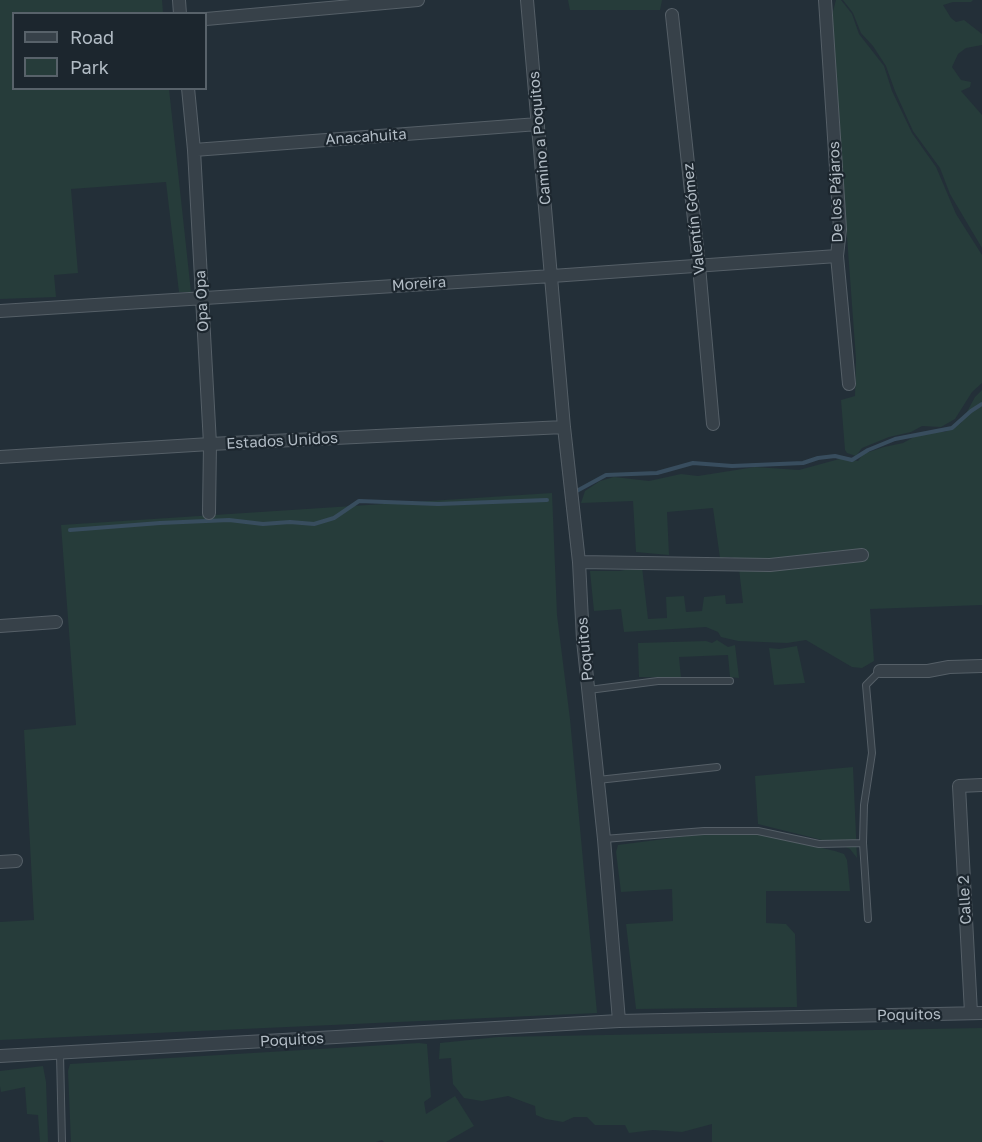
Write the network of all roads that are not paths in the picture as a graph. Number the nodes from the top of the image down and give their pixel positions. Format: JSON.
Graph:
{"nodes":[{"id":1,"x":418,"y":0,"type":"edge"},
{"id":2,"x":527,"y":0,"type":"edge"},
{"id":3,"x":825,"y":0,"type":"edge"},
{"id":4,"x":672,"y":15,"type":"dead end"},
{"id":5,"x":207,"y":20,"type":"edge"},
{"id":6,"x":188,"y":90,"type":"edge"},
{"id":7,"x":538,"y":124,"type":"junction"},
{"id":8,"x":194,"y":150,"type":"junction"},
{"id":9,"x":837,"y":256,"type":"junction"},
{"id":10,"x":699,"y":266,"type":"junction"},
{"id":11,"x":552,"y":276,"type":"junction"},
{"id":12,"x":202,"y":298,"type":"junction"},
{"id":13,"x":0,"y":311,"type":"edge"},
{"id":14,"x":849,"y":384,"type":"dead end"},
{"id":15,"x":713,"y":424,"type":"dead end"},
{"id":16,"x":564,"y":428,"type":"junction"},
{"id":17,"x":210,"y":444,"type":"junction"},
{"id":18,"x":0,"y":457,"type":"edge"},
{"id":19,"x":209,"y":513,"type":"dead end"},
{"id":20,"x":862,"y":555,"type":"dead end"},
{"id":21,"x":579,"y":562,"type":"junction"},
{"id":22,"x":56,"y":622,"type":"dead end"},
{"id":23,"x":0,"y":626,"type":"edge"},
{"id":24,"x":982,"y":666,"type":"edge"},
{"id":25,"x":880,"y":671,"type":"joint"},
{"id":26,"x":730,"y":681,"type":"dead end"},
{"id":27,"x":589,"y":690,"type":"junction"},
{"id":28,"x":717,"y":767,"type":"dead end"},
{"id":29,"x":598,"y":780,"type":"junction"},
{"id":30,"x":982,"y":785,"type":"edge"},
{"id":31,"x":604,"y":839,"type":"junction"},
{"id":32,"x":863,"y":843,"type":"junction"},
{"id":33,"x":16,"y":861,"type":"dead end"},
{"id":34,"x":0,"y":862,"type":"edge"},
{"id":35,"x":868,"y":919,"type":"dead end"},
{"id":36,"x":976,"y":1013,"type":"edge"},
{"id":37,"x":619,"y":1021,"type":"junction"},
{"id":38,"x":60,"y":1054,"type":"junction"},
{"id":39,"x":0,"y":1056,"type":"edge"},
{"id":40,"x":62,"y":1142,"type":"edge"}],
"edges":[{"from":1,"to":5,"type":"street"},
{"from":2,"to":7,"type":"street","name":"Camino a Poquitos"},
{"from":3,"to":9,"type":"street","name":"De los Pájaros"},
{"from":4,"to":10,"type":"street","name":"Valentín Gómez"},
{"from":6,"to":8,"type":"street","name":"Opa Opa"},
{"from":7,"to":8,"type":"street","name":"Anacahuita"},
{"from":7,"to":11,"type":"street","name":"Camino a Poquitos"},
{"from":8,"to":12,"type":"street","name":"Opa Opa"},
{"from":9,"to":10,"type":"street","name":"Moreira"},
{"from":9,"to":14,"type":"street","name":"De los Pájaros"},
{"from":10,"to":11,"type":"street","name":"Moreira"},
{"from":10,"to":15,"type":"street","name":"Valentín Gómez"},
{"from":11,"to":12,"type":"street","name":"Moreira"},
{"from":11,"to":16,"type":"street","name":"Poquitos"},
{"from":12,"to":13,"type":"street","name":"Moreira"},
{"from":12,"to":17,"type":"street","name":"Opa Opa"},
{"from":16,"to":17,"type":"street","name":"Estados Unidos"},
{"from":16,"to":21,"type":"street","name":"Poquitos"},
{"from":17,"to":18,"type":"street","name":"Estados Unidos"},
{"from":17,"to":19,"type":"street","name":"Opa Opa"},
{"from":20,"to":21,"type":"street"},
{"from":21,"to":27,"type":"street","name":"Poquitos"},
{"from":22,"to":23,"type":"street"},
{"from":24,"to":25,"type":"street"},
{"from":25,"to":32,"type":"lane"},
{"from":26,"to":27,"type":"lane"},
{"from":27,"to":29,"type":"street","name":"Poquitos"},
{"from":28,"to":29,"type":"lane"},
{"from":29,"to":31,"type":"street","name":"Poquitos"},
{"from":30,"to":36,"type":"street","name":"Calle 2"},
{"from":31,"to":32,"type":"lane"},
{"from":31,"to":37,"type":"street","name":"Poquitos"},
{"from":32,"to":35,"type":"lane"},
{"from":33,"to":34,"type":"street"},
{"from":36,"to":37,"type":"street","name":"Poquitos"},
{"from":37,"to":38,"type":"street","name":"Poquitos"},
{"from":38,"to":39,"type":"street","name":"Poquitos"},
{"from":38,"to":40,"type":"lane"}]}
